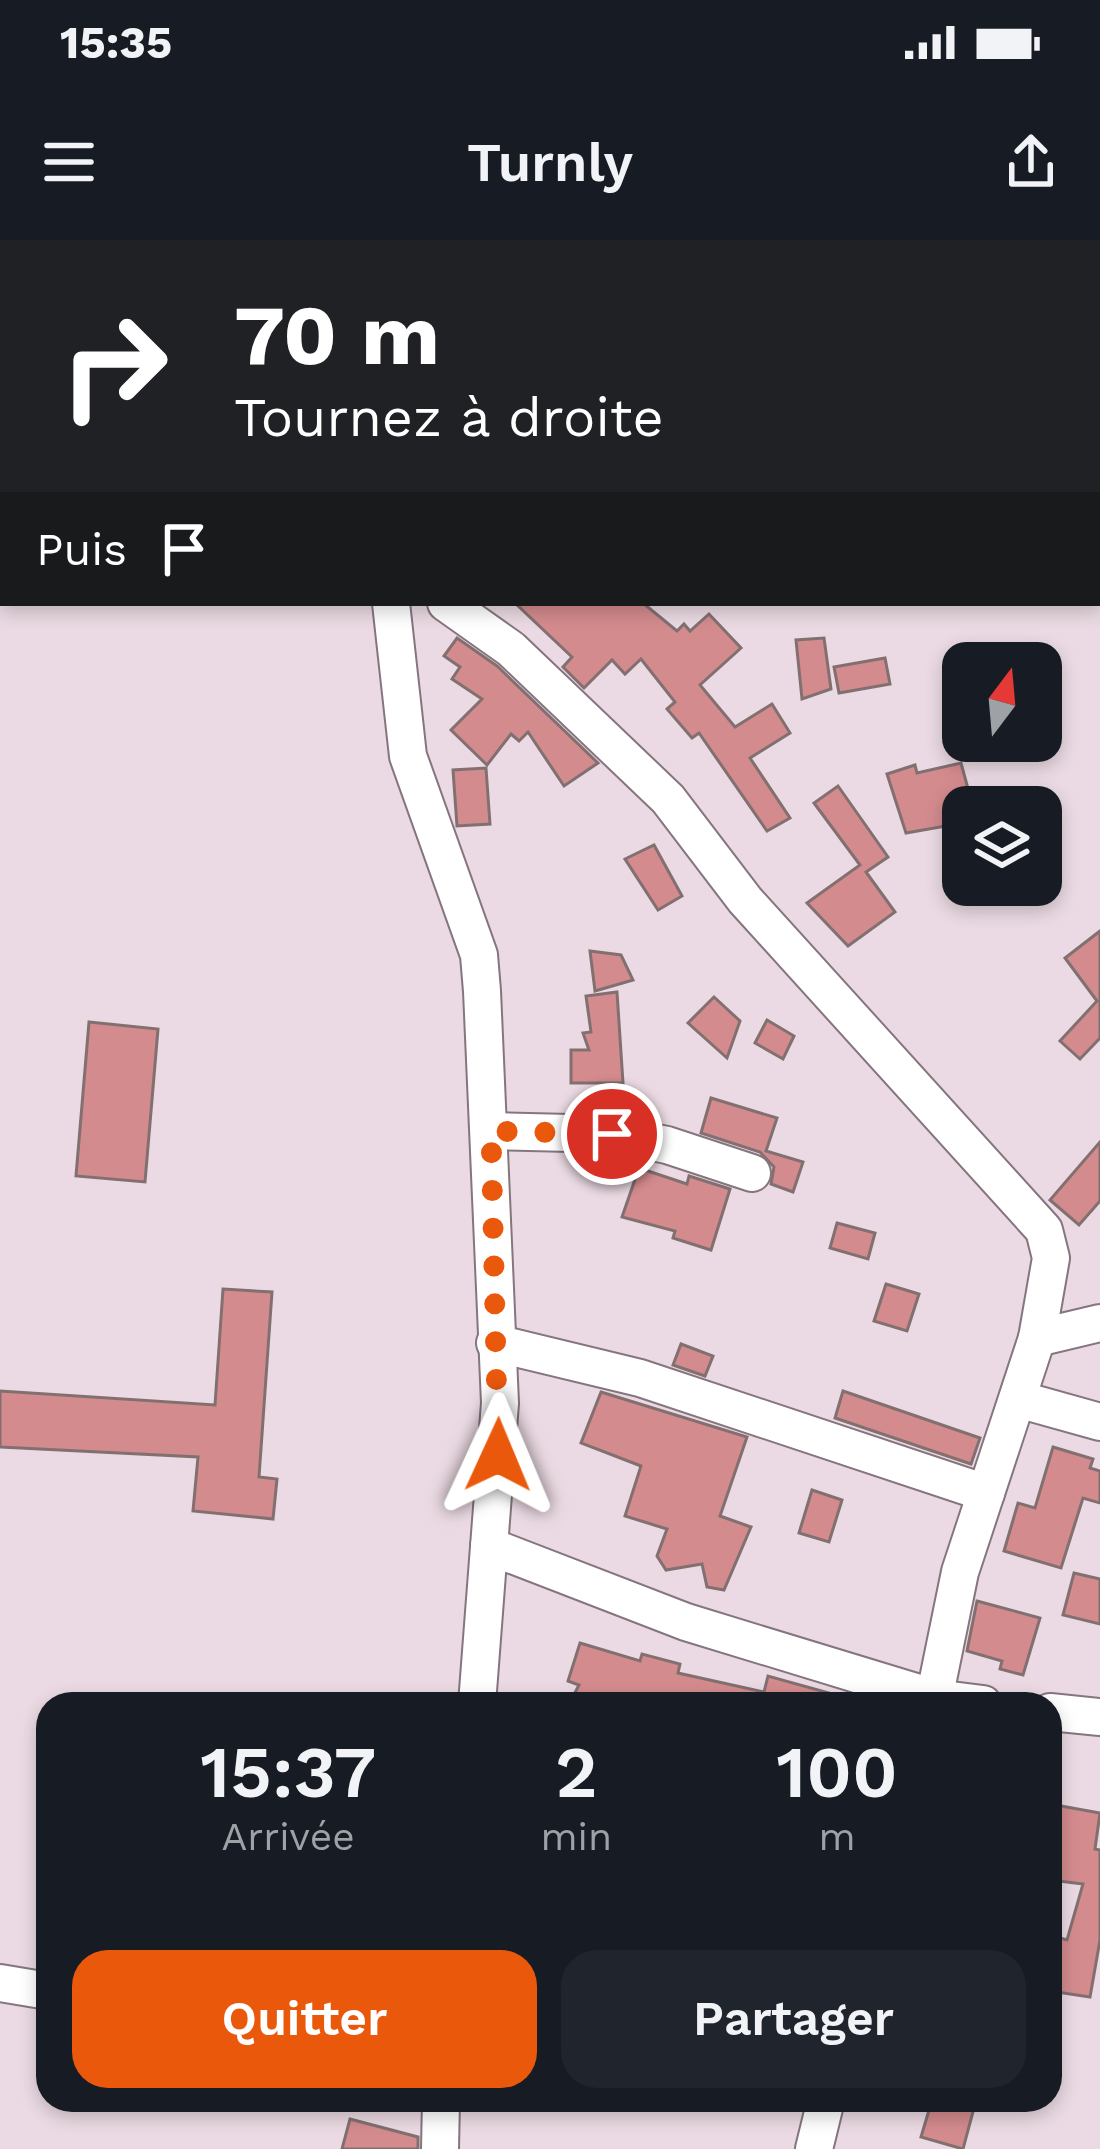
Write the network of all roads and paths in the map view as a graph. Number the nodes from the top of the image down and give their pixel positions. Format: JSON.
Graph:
{"nodes":[{"id":1,"x":391,"y":606,"type":"edge"},
{"id":2,"x":450,"y":606,"type":"edge"},
{"id":3,"x":491,"y":1131,"type":"junction"},
{"id":4,"x":752,"y":1173,"type":"dead end"},
{"id":5,"x":1100,"y":1323,"type":"edge"},
{"id":6,"x":1037,"y":1338,"type":"junction"},
{"id":7,"x":495,"y":1343,"type":"junction"},
{"id":8,"x":1018,"y":1399,"type":"junction"},
{"id":9,"x":1100,"y":1422,"type":"edge"},
{"id":10,"x":986,"y":1493,"type":"junction"},
{"id":11,"x":489,"y":1546,"type":"junction"},
{"id":12,"x":478,"y":1692,"type":"edge"},
{"id":13,"x":906,"y":1692,"type":"edge"},
{"id":14,"x":936,"y":1692,"type":"edge"},
{"id":15,"x":1062,"y":1713,"type":"edge"},
{"id":16,"x":1100,"y":1718,"type":"edge"},
{"id":17,"x":0,"y":1983,"type":"edge"},
{"id":18,"x":36,"y":1989,"type":"edge"},
{"id":19,"x":441,"y":2112,"type":"edge"},
{"id":20,"x":823,"y":2112,"type":"edge"},
{"id":21,"x":440,"y":2149,"type":"edge"},
{"id":22,"x":814,"y":2149,"type":"edge"}],
"edges":[{"from":1,"to":3,"type":"street"},
{"from":2,"to":6,"type":"street"},
{"from":3,"to":4,"type":"street"},
{"from":3,"to":7,"type":"street"},
{"from":5,"to":6,"type":"street"},
{"from":6,"to":8,"type":"street"},
{"from":7,"to":10,"type":"street"},
{"from":7,"to":11,"type":"street"},
{"from":8,"to":9,"type":"street"},
{"from":8,"to":10,"type":"street"},
{"from":10,"to":14,"type":"street"},
{"from":11,"to":12,"type":"street"},
{"from":11,"to":13,"type":"street"},
{"from":15,"to":16,"type":"street"},
{"from":17,"to":18,"type":"street"},
{"from":19,"to":21,"type":"street"},
{"from":20,"to":22,"type":"street"}]}
